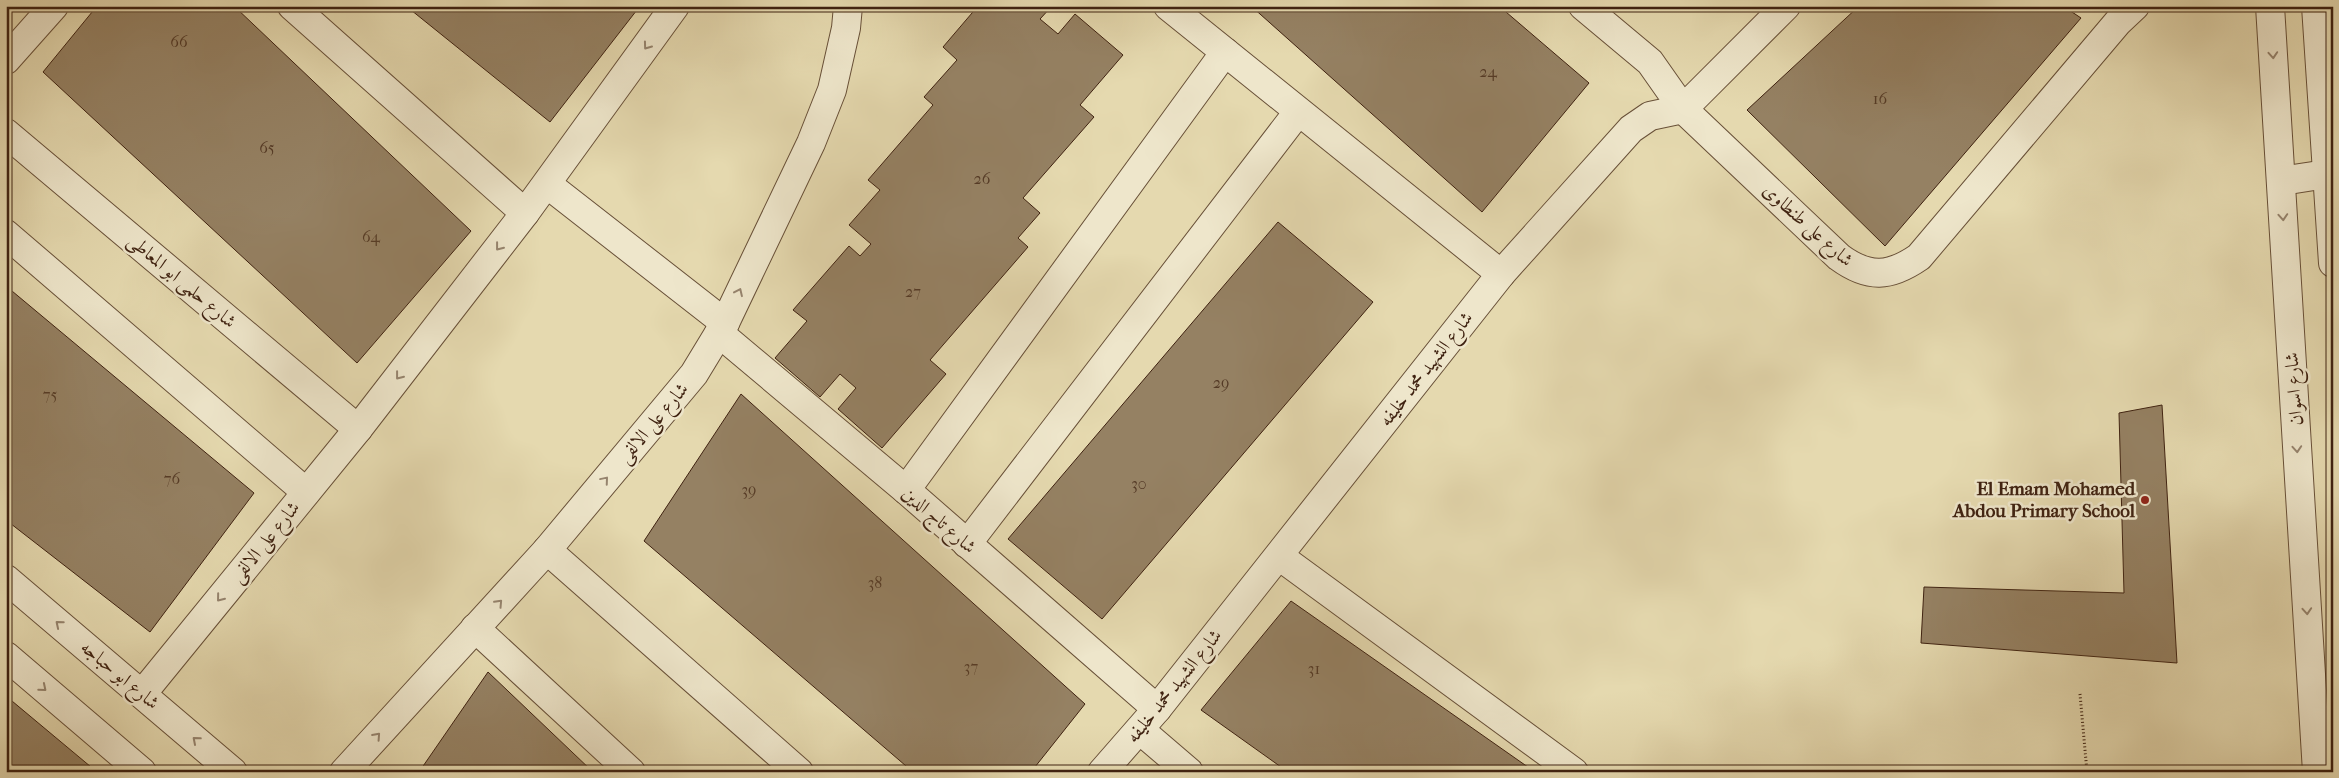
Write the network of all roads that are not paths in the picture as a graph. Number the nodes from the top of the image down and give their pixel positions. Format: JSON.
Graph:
{"nodes":[{"id":1,"x":54,"y":6,"type":"edge"},
{"id":2,"x":292,"y":6,"type":"edge"},
{"id":3,"x":675,"y":6,"type":"edge"},
{"id":4,"x":848,"y":6,"type":"edge"},
{"id":5,"x":1168,"y":6,"type":"edge"},
{"id":6,"x":1583,"y":6,"type":"edge"},
{"id":7,"x":1786,"y":6,"type":"edge"},
{"id":8,"x":2270,"y":6,"type":"edge"},
{"id":9,"x":2316,"y":6,"type":"edge"},
{"id":10,"x":2118,"y":11,"type":"edge"},
{"id":11,"x":1225,"y":52,"type":"junction"},
{"id":12,"x":6,"y":60,"type":"edge"},
{"id":13,"x":1683,"y":108,"type":"junction"},
{"id":14,"x":1298,"y":112,"type":"junction"},
{"id":15,"x":6,"y":133,"type":"edge"},
{"id":16,"x":2330,"y":174,"type":"edge"},
{"id":17,"x":2281,"y":181,"type":"junction"},
{"id":18,"x":547,"y":184,"type":"junction"},
{"id":19,"x":525,"y":213,"type":"junction"},
{"id":20,"x":6,"y":234,"type":"edge"},
{"id":21,"x":2333,"y":263,"type":"edge"},
{"id":22,"x":1501,"y":274,"type":"junction"},
{"id":23,"x":722,"y":328,"type":"junction"},
{"id":24,"x":358,"y":429,"type":"junction"},
{"id":25,"x":906,"y":490,"type":"junction"},
{"id":26,"x":306,"y":492,"type":"junction"},
{"id":27,"x":967,"y":544,"type":"junction"},
{"id":28,"x":547,"y":550,"type":"junction"},
{"id":29,"x":1280,"y":556,"type":"junction"},
{"id":30,"x":6,"y":579,"type":"edge"},
{"id":31,"x":476,"y":628,"type":"junction"},
{"id":32,"x":6,"y":656,"type":"edge"},
{"id":33,"x":142,"y":694,"type":"junction"},
{"id":34,"x":1157,"y":709,"type":"junction"},
{"id":35,"x":1140,"y":730,"type":"junction"},
{"id":36,"x":142,"y":772,"type":"edge"},
{"id":37,"x":233,"y":772,"type":"edge"},
{"id":38,"x":344,"y":772,"type":"edge"},
{"id":39,"x":631,"y":772,"type":"edge"},
{"id":40,"x":799,"y":772,"type":"edge"},
{"id":41,"x":1102,"y":772,"type":"edge"},
{"id":42,"x":1189,"y":772,"type":"edge"},
{"id":43,"x":1574,"y":772,"type":"edge"},
{"id":44,"x":2318,"y":772,"type":"edge"}],
"edges":[{"from":1,"to":12,"type":"street"},
{"from":2,"to":19,"type":"street"},
{"from":3,"to":18,"type":"street","name":"شارع على الالفى","one_way":true},
{"from":23,"to":4,"type":"street","name":"شارع على الالفى","one_way":true},
{"from":5,"to":11,"type":"street"},
{"from":6,"to":13,"type":"street","name":"شارع على طنطاوى"},
{"from":7,"to":13,"type":"street"},
{"from":8,"to":17,"type":"street","name":"شارع اسوان","one_way":true},
{"from":9,"to":16,"type":"street"},
{"from":10,"to":13,"type":"street","name":"شارع على طنطاوى"},
{"from":11,"to":14,"type":"street"},
{"from":11,"to":25,"type":"street"},
{"from":13,"to":22,"type":"street","name":"شارع الشهيد محمد خليفه"},
{"from":14,"to":22,"type":"street"},
{"from":14,"to":27,"type":"street"},
{"from":15,"to":24,"type":"street","name":"شارع حلمى ابو المعاطى"},
{"from":16,"to":17,"type":"street"},
{"from":16,"to":21,"type":"street"},
{"from":17,"to":44,"type":"street","name":"شارع اسوان","one_way":true},
{"from":18,"to":19,"type":"street","name":"شارع على الالفى"},
{"from":18,"to":23,"type":"street","name":"شارع تاج الدين"},
{"from":19,"to":24,"type":"street","name":"شارع على الالفى","one_way":true},
{"from":20,"to":26,"type":"street"},
{"from":22,"to":29,"type":"street","name":"شارع الشهيد محمد خليفه"},
{"from":23,"to":25,"type":"street","name":"شارع تاج الدين"},
{"from":28,"to":23,"type":"street","name":"شارع على الالفى","one_way":true},
{"from":24,"to":26,"type":"street","name":"شارع على الالفى"},
{"from":25,"to":27,"type":"street","name":"شارع تاج الدين"},
{"from":26,"to":33,"type":"street","name":"شارع على الالفى","one_way":true},
{"from":27,"to":34,"type":"street","name":"شارع تاج الدين"},
{"from":31,"to":28,"type":"street","name":"شارع على الالفى","one_way":true},
{"from":28,"to":40,"type":"street"},
{"from":29,"to":34,"type":"street","name":"شارع الشهيد محمد خليفه"},
{"from":29,"to":43,"type":"street"},
{"from":33,"to":30,"type":"street","name":"شارع ابو حباجه","one_way":true},
{"from":38,"to":31,"type":"street","name":"شارع على الالفى","one_way":true},
{"from":31,"to":39,"type":"street"},
{"from":32,"to":36,"type":"street","one_way":true},
{"from":37,"to":33,"type":"street","name":"شارع ابو حباجه","one_way":true},
{"from":34,"to":35,"type":"street","name":"شارع الشهيد محمد خليفه"},
{"from":35,"to":41,"type":"street","name":"شارع الشهيد محمد خليفه"},
{"from":35,"to":42,"type":"street"}]}
